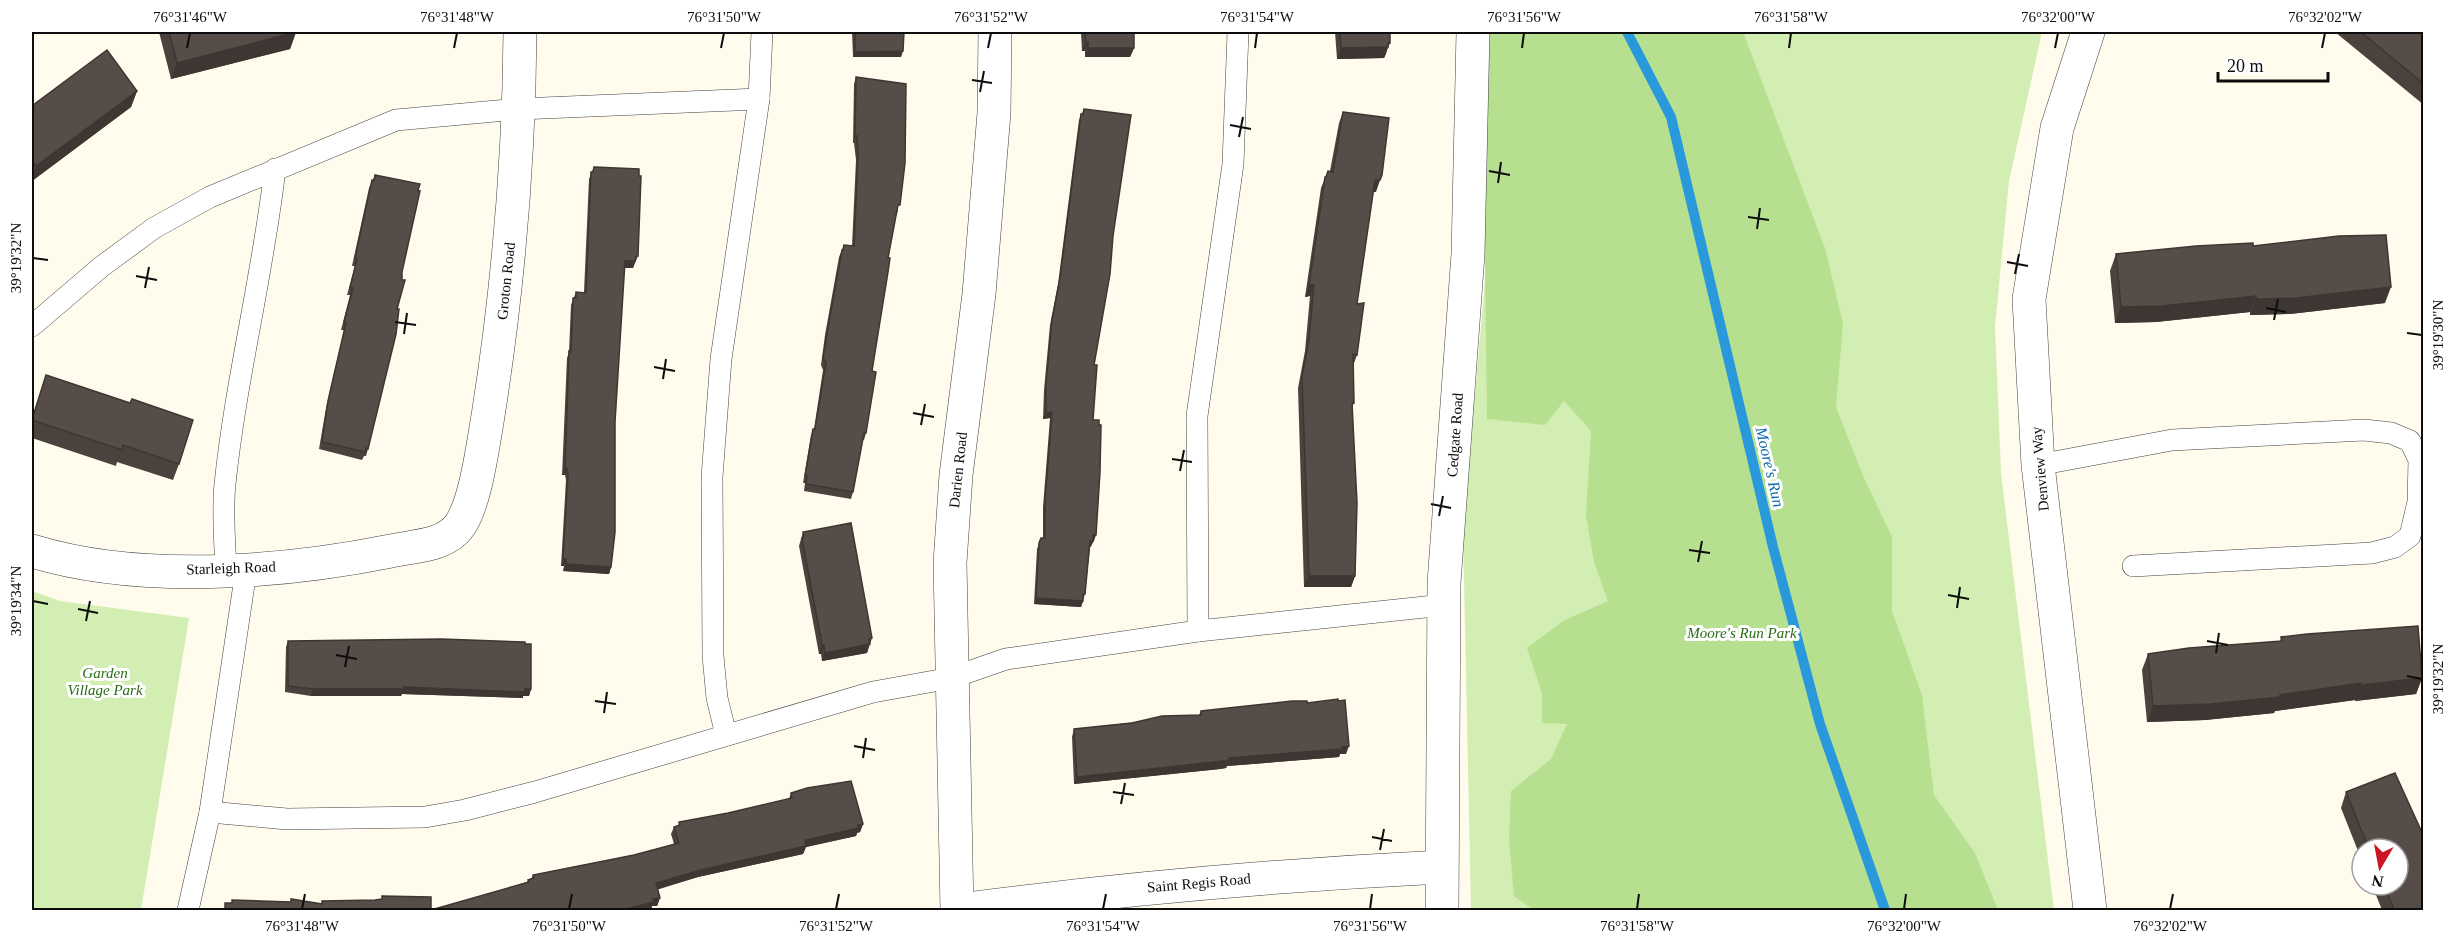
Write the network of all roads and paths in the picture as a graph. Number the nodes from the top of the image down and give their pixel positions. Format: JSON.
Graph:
{"nodes":[{"id":1,"x":520,"y":32,"type":"edge"},
{"id":2,"x":762,"y":32,"type":"edge"},
{"id":3,"x":995,"y":32,"type":"edge"},
{"id":4,"x":1238,"y":32,"type":"edge"},
{"id":5,"x":1473,"y":32,"type":"edge"},
{"id":6,"x":2088,"y":32,"type":"edge"},
{"id":7,"x":759,"y":99,"type":"junction"},
{"id":8,"x":519,"y":109,"type":"junction"},
{"id":9,"x":275,"y":169,"type":"junction"},
{"id":10,"x":32,"y":326,"type":"edge"},
{"id":11,"x":2038,"y":465,"type":"junction"},
{"id":12,"x":460,"y":526,"type":"joint"},
{"id":13,"x":32,"y":551,"type":"edge"},
{"id":14,"x":2133,"y":566,"type":"dead end"},
{"id":15,"x":236,"y":571,"type":"junction"},
{"id":16,"x":1444,"y":605,"type":"junction"},
{"id":17,"x":1198,"y":631,"type":"junction"},
{"id":18,"x":951,"y":678,"type":"junction"},
{"id":19,"x":726,"y":735,"type":"junction"},
{"id":20,"x":210,"y":813,"type":"junction"},
{"id":21,"x":1441,"y":867,"type":"junction"},
{"id":22,"x":188,"y":910,"type":"edge"},
{"id":23,"x":958,"y":910,"type":"edge"},
{"id":24,"x":1442,"y":910,"type":"edge"},
{"id":25,"x":2090,"y":910,"type":"edge"}],
"edges":[{"from":1,"to":8,"type":"street","name":"Groton Road"},
{"from":2,"to":7,"type":"lane"},
{"from":3,"to":18,"type":"street","name":"Darien Road"},
{"from":4,"to":17,"type":"lane"},
{"from":5,"to":16,"type":"street","name":"Cedgate Road"},
{"from":6,"to":11,"type":"street","name":"Denview Way"},
{"from":7,"to":8,"type":"lane"},
{"from":7,"to":19,"type":"lane"},
{"from":8,"to":9,"type":"lane"},
{"from":8,"to":12,"type":"street","name":"Groton Road"},
{"from":9,"to":10,"type":"lane"},
{"from":9,"to":15,"type":"lane"},
{"from":11,"to":14,"type":"lane"},
{"from":11,"to":25,"type":"street","name":"Denview Way"},
{"from":12,"to":15,"type":"street","name":"Starleigh Road"},
{"from":13,"to":15,"type":"street","name":"Starleigh Road"},
{"from":15,"to":20,"type":"lane"},
{"from":16,"to":17,"type":"lane"},
{"from":16,"to":21,"type":"street","name":"Cedgate Road"},
{"from":17,"to":18,"type":"lane"},
{"from":18,"to":19,"type":"lane"},
{"from":18,"to":23,"type":"street","name":"Darien Road"},
{"from":19,"to":20,"type":"lane"},
{"from":20,"to":22,"type":"lane"},
{"from":21,"to":23,"type":"street","name":"Saint Regis Road"},
{"from":21,"to":24,"type":"street","name":"Cedgate Road"}]}
